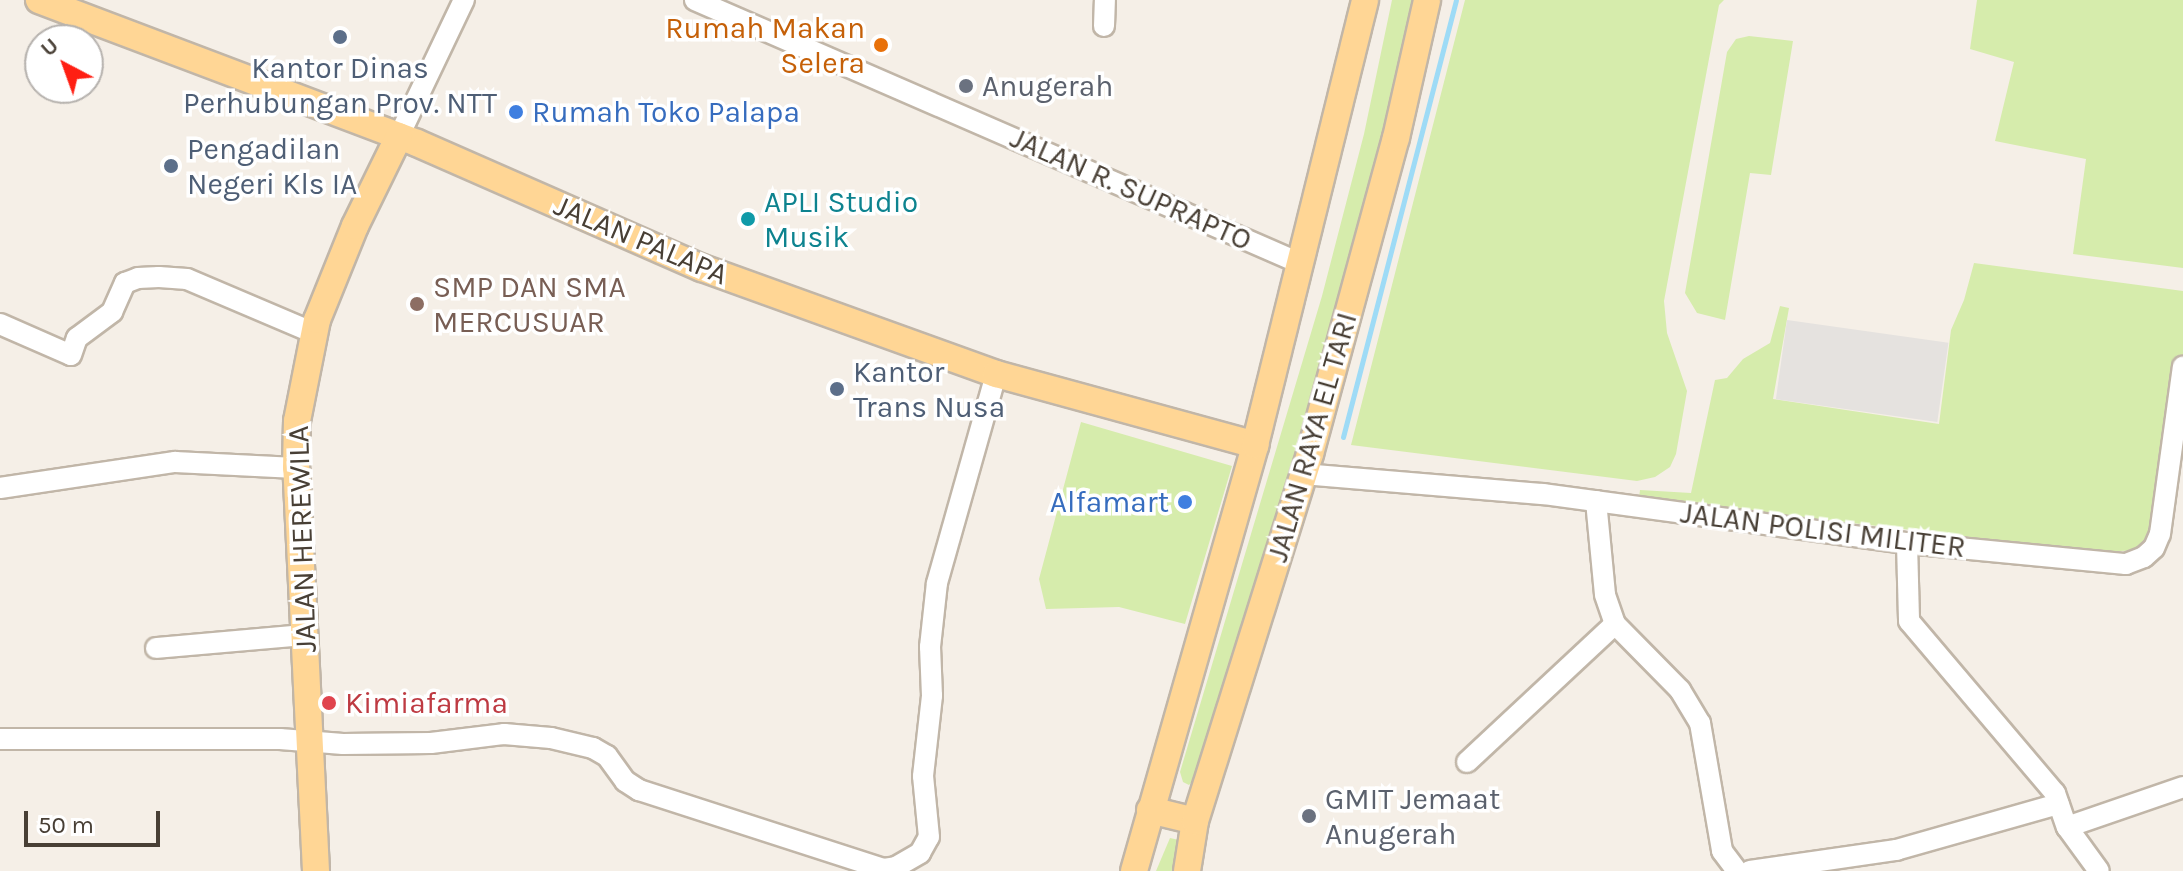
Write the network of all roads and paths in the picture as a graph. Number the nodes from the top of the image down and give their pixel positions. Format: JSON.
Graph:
{"nodes":[{"id":1,"x":39,"y":0,"type":"edge"},
{"id":2,"x":464,"y":0,"type":"edge"},
{"id":3,"x":695,"y":0,"type":"edge"},
{"id":4,"x":1105,"y":0,"type":"edge"},
{"id":5,"x":1365,"y":0,"type":"edge"},
{"id":6,"x":1427,"y":0,"type":"edge"},
{"id":7,"x":1104,"y":26,"type":"dead end"},
{"id":8,"x":399,"y":136,"type":"junction"},
{"id":9,"x":1302,"y":264,"type":"junction"},
{"id":10,"x":0,"y":324,"type":"edge"},
{"id":11,"x":313,"y":338,"type":"junction"},
{"id":12,"x":2183,"y":367,"type":"edge"},
{"id":13,"x":996,"y":374,"type":"junction"},
{"id":14,"x":1255,"y":445,"type":"junction"},
{"id":15,"x":296,"y":468,"type":"junction"},
{"id":16,"x":1304,"y":474,"type":"junction"},
{"id":17,"x":0,"y":488,"type":"edge"},
{"id":18,"x":1596,"y":501,"type":"junction"},
{"id":19,"x":1907,"y":543,"type":"junction"},
{"id":20,"x":1615,"y":624,"type":"junction"},
{"id":21,"x":305,"y":635,"type":"junction"},
{"id":22,"x":156,"y":648,"type":"dead end"},
{"id":23,"x":0,"y":739,"type":"edge"},
{"id":24,"x":309,"y":740,"type":"junction"},
{"id":25,"x":1467,"y":762,"type":"dead end"},
{"id":26,"x":2183,"y":787,"type":"edge"},
{"id":27,"x":2059,"y":804,"type":"junction"},
{"id":28,"x":1150,"y":810,"type":"junction"},
{"id":29,"x":1195,"y":821,"type":"junction"},
{"id":30,"x":2067,"y":827,"type":"junction"},
{"id":31,"x":316,"y":871,"type":"edge"},
{"id":32,"x":1134,"y":871,"type":"edge"},
{"id":33,"x":1187,"y":871,"type":"edge"},
{"id":34,"x":1737,"y":871,"type":"edge"},
{"id":35,"x":1750,"y":871,"type":"edge"},
{"id":36,"x":2099,"y":871,"type":"edge"}],
"edges":[{"from":1,"to":8,"type":"main road","name":"JALAN PALAPA"},
{"from":2,"to":8,"type":"street","name":"JALAN HEREWILA"},
{"from":3,"to":9,"type":"street","name":"JALAN R. SUPRAPTO"},
{"from":4,"to":7,"type":"street"},
{"from":5,"to":9,"type":"main road","name":"JALAN RAYA EL TARI"},
{"from":6,"to":16,"type":"main road","name":"JALAN RAYA EL TARI"},
{"from":8,"to":11,"type":"main road","name":"JALAN HEREWILA"},
{"from":8,"to":13,"type":"main road","name":"JALAN PALAPA"},
{"from":9,"to":14,"type":"main road","name":"JALAN RAYA EL TARI"},
{"from":10,"to":11,"type":"street"},
{"from":11,"to":15,"type":"main road","name":"JALAN HEREWILA"},
{"from":12,"to":19,"type":"street","name":"JALAN POLISI MILITER"},
{"from":13,"to":14,"type":"main road","name":"JALAN PALAPA"},
{"from":13,"to":24,"type":"street"},
{"from":14,"to":28,"type":"main road","name":"JALAN RAYA EL TARI"},
{"from":15,"to":17,"type":"street"},
{"from":15,"to":21,"type":"main road","name":"JALAN HEREWILA"},
{"from":16,"to":18,"type":"street","name":"JALAN POLISI MILITER"},
{"from":16,"to":29,"type":"main road","name":"JALAN RAYA EL TARI"},
{"from":18,"to":19,"type":"street","name":"JALAN POLISI MILITER"},
{"from":18,"to":20,"type":"street"},
{"from":19,"to":27,"type":"street"},
{"from":20,"to":25,"type":"street"},
{"from":20,"to":34,"type":"street"},
{"from":21,"to":22,"type":"street"},
{"from":21,"to":24,"type":"main road","name":"JALAN HEREWILA"},
{"from":23,"to":24,"type":"street"},
{"from":24,"to":31,"type":"main road","name":"JALAN HEREWILA"},
{"from":26,"to":30,"type":"street"},
{"from":27,"to":30,"type":"street"},
{"from":27,"to":35,"type":"street"},
{"from":28,"to":29,"type":"main road"},
{"from":28,"to":32,"type":"main road","name":"JALAN RAYA EL TARI"},
{"from":29,"to":33,"type":"main road","name":"JALAN RAYA EL TARI"},
{"from":30,"to":36,"type":"street"}]}
